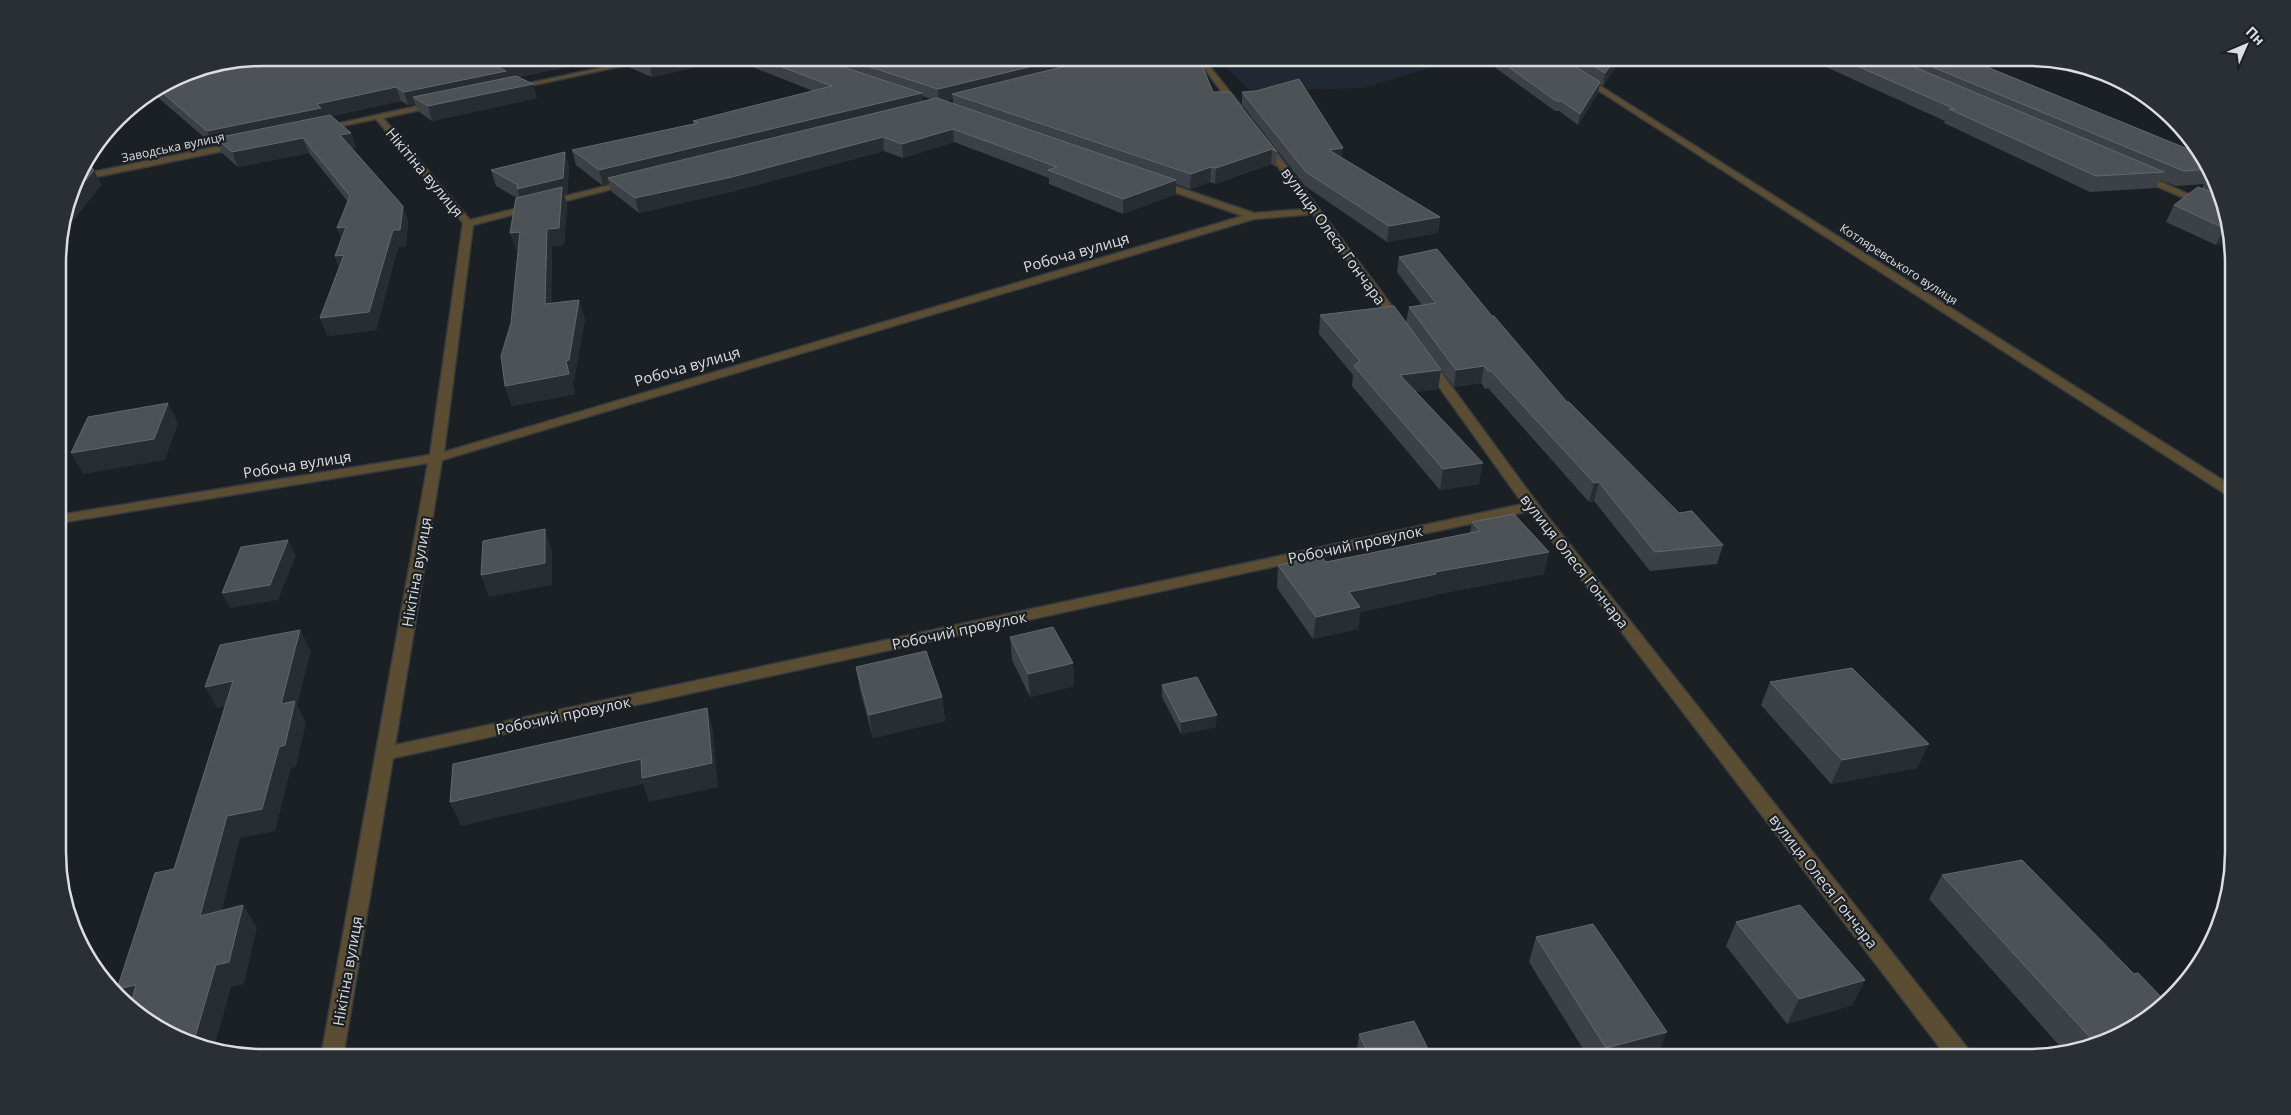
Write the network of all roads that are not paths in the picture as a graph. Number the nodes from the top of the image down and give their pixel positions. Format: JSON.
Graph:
{"nodes":[{"id":1,"x":617,"y":66,"type":"edge"},
{"id":2,"x":1206,"y":66,"type":"edge"},
{"id":3,"x":1565,"y":66,"type":"edge"},
{"id":4,"x":502,"y":90,"type":"edge"},
{"id":5,"x":445,"y":102,"type":"edge"},
{"id":6,"x":378,"y":117,"type":"junction"},
{"id":7,"x":310,"y":131,"type":"edge"},
{"id":8,"x":252,"y":143,"type":"edge"},
{"id":9,"x":2134,"y":173,"type":"edge"},
{"id":10,"x":87,"y":176,"type":"edge"},
{"id":11,"x":640,"y":180,"type":"edge"},
{"id":12,"x":1151,"y":181,"type":"edge"},
{"id":13,"x":2216,"y":209,"type":"edge"},
{"id":14,"x":1317,"y":211,"type":"junction"},
{"id":15,"x":1253,"y":216,"type":"junction"},
{"id":16,"x":468,"y":223,"type":"junction"},
{"id":17,"x":1404,"y":331,"type":"edge"},
{"id":18,"x":1422,"y":355,"type":"edge"},
{"id":19,"x":436,"y":458,"type":"junction"},
{"id":20,"x":2225,"y":488,"type":"edge"},
{"id":21,"x":1532,"y":506,"type":"junction"},
{"id":22,"x":66,"y":518,"type":"edge"},
{"id":23,"x":386,"y":753,"type":"junction"},
{"id":24,"x":334,"y":1049,"type":"edge"},
{"id":25,"x":1950,"y":1049,"type":"edge"}],
"edges":[{"from":1,"to":4,"type":"street"},
{"from":2,"to":14,"type":"street","name":"вулиця Олеся Гончара"},
{"from":3,"to":20,"type":"street","name":"Котляревського вулиця"},
{"from":5,"to":6,"type":"street"},
{"from":6,"to":7,"type":"street"},
{"from":6,"to":16,"type":"street","name":"Нікітіна вулиця"},
{"from":8,"to":10,"type":"street","name":"Заводська вулиця"},
{"from":9,"to":13,"type":"street"},
{"from":11,"to":16,"type":"street"},
{"from":12,"to":15,"type":"street"},
{"from":14,"to":15,"type":"street","name":"Робоча вулиця"},
{"from":14,"to":17,"type":"street","name":"вулиця Олеся Гончара"},
{"from":15,"to":19,"type":"street","name":"Робоча вулиця"},
{"from":16,"to":19,"type":"street","name":"Нікітіна вулиця"},
{"from":18,"to":21,"type":"street","name":"вулиця Олеся Гончара"},
{"from":19,"to":22,"type":"street","name":"Робоча вулиця"},
{"from":19,"to":23,"type":"street","name":"Нікітіна вулиця"},
{"from":21,"to":23,"type":"street","name":"Робочий провулок"},
{"from":21,"to":25,"type":"street","name":"вулиця Олеся Гончара"},
{"from":23,"to":24,"type":"street","name":"Нікітіна вулиця"}]}
